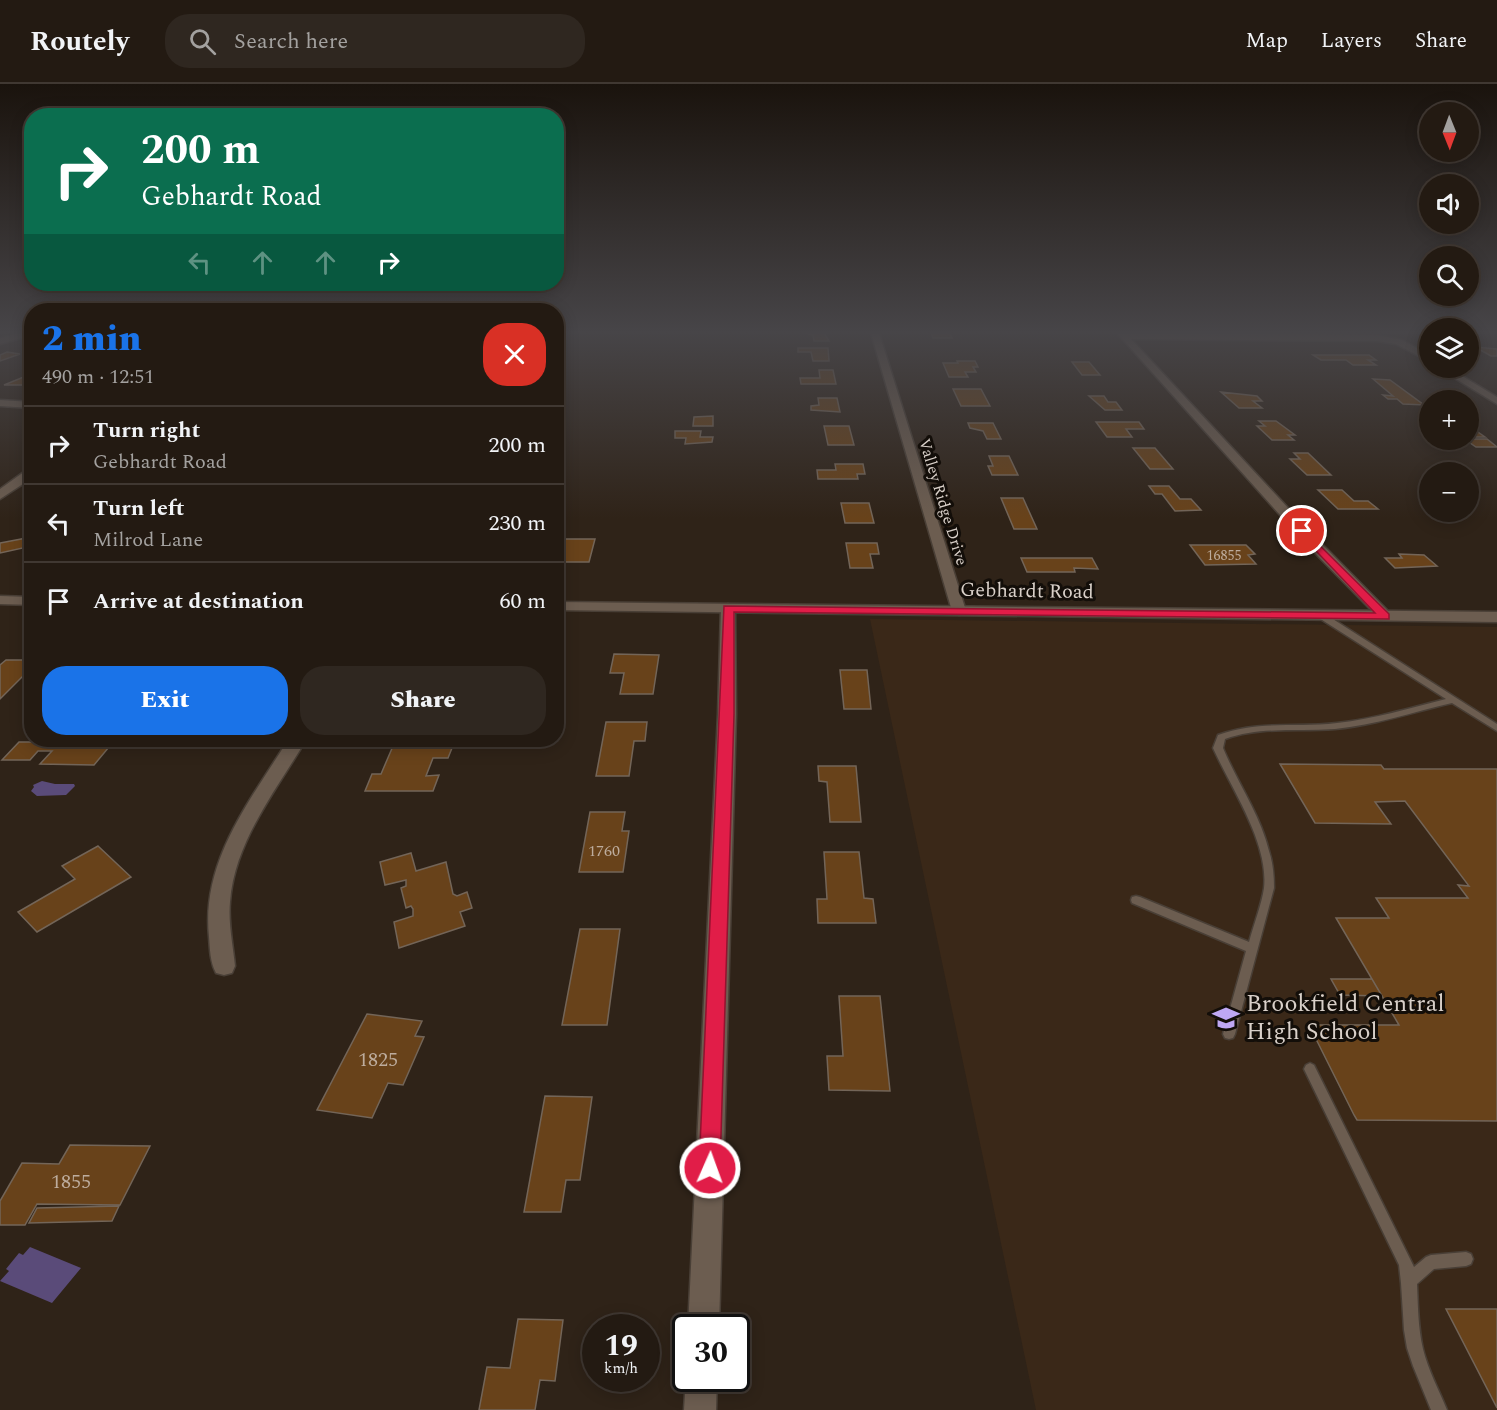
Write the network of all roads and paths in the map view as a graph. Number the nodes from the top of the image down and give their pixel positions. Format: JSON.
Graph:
{"nodes":[{"id":1,"x":894,"y":395,"type":"edge"},
{"id":2,"x":1178,"y":395,"type":"edge"},
{"id":3,"x":0,"y":403,"type":"edge"},
{"id":4,"x":24,"y":404,"type":"edge"},
{"id":5,"x":24,"y":478,"type":"edge"},
{"id":6,"x":0,"y":495,"type":"edge"},
{"id":7,"x":0,"y":600,"type":"edge"},
{"id":8,"x":24,"y":601,"type":"edge"},
{"id":9,"x":564,"y":606,"type":"edge"},
{"id":10,"x":728,"y":608,"type":"junction"},
{"id":11,"x":959,"y":611,"type":"junction"},
{"id":12,"x":1322,"y":616,"type":"junction"},
{"id":13,"x":1385,"y":616,"type":"junction"},
{"id":14,"x":1497,"y":617,"type":"edge"},
{"id":15,"x":1454,"y":700,"type":"junction"},
{"id":16,"x":1497,"y":728,"type":"edge"},
{"id":17,"x":293,"y":747,"type":"edge"},
{"id":18,"x":1136,"y":900,"type":"dead end"},
{"id":19,"x":1251,"y":948,"type":"junction"},
{"id":20,"x":224,"y":966,"type":"dead end"},
{"id":21,"x":1229,"y":1034,"type":"dead end"},
{"id":22,"x":1310,"y":1069,"type":"dead end"},
{"id":23,"x":1466,"y":1259,"type":"dead end"},
{"id":24,"x":1410,"y":1280,"type":"junction"},
{"id":25,"x":704,"y":1314,"type":"edge"},
{"id":26,"x":701,"y":1392,"type":"edge"},
{"id":27,"x":700,"y":1410,"type":"edge"},
{"id":28,"x":1439,"y":1410,"type":"edge"}],
"edges":[{"from":1,"to":11,"type":"street","name":"Valley Ridge Drive"},
{"from":2,"to":13,"type":"street"},
{"from":3,"to":4,"type":"street"},
{"from":5,"to":6,"type":"street"},
{"from":7,"to":8,"type":"street"},
{"from":9,"to":10,"type":"street","name":"Gebhardt Road"},
{"from":10,"to":11,"type":"street","name":"Gebhardt Road"},
{"from":10,"to":25,"type":"street"},
{"from":11,"to":12,"type":"street","name":"Gebhardt Road"},
{"from":12,"to":13,"type":"street","name":"Gebhardt Road"},
{"from":12,"to":15,"type":"lane"},
{"from":13,"to":14,"type":"street","name":"Gebhardt Road"},
{"from":15,"to":16,"type":"lane"},
{"from":15,"to":19,"type":"lane"},
{"from":17,"to":20,"type":"street"},
{"from":18,"to":19,"type":"lane"},
{"from":19,"to":21,"type":"lane"},
{"from":22,"to":24,"type":"lane"},
{"from":23,"to":24,"type":"lane"},
{"from":24,"to":28,"type":"lane"},
{"from":26,"to":27,"type":"street"}]}
